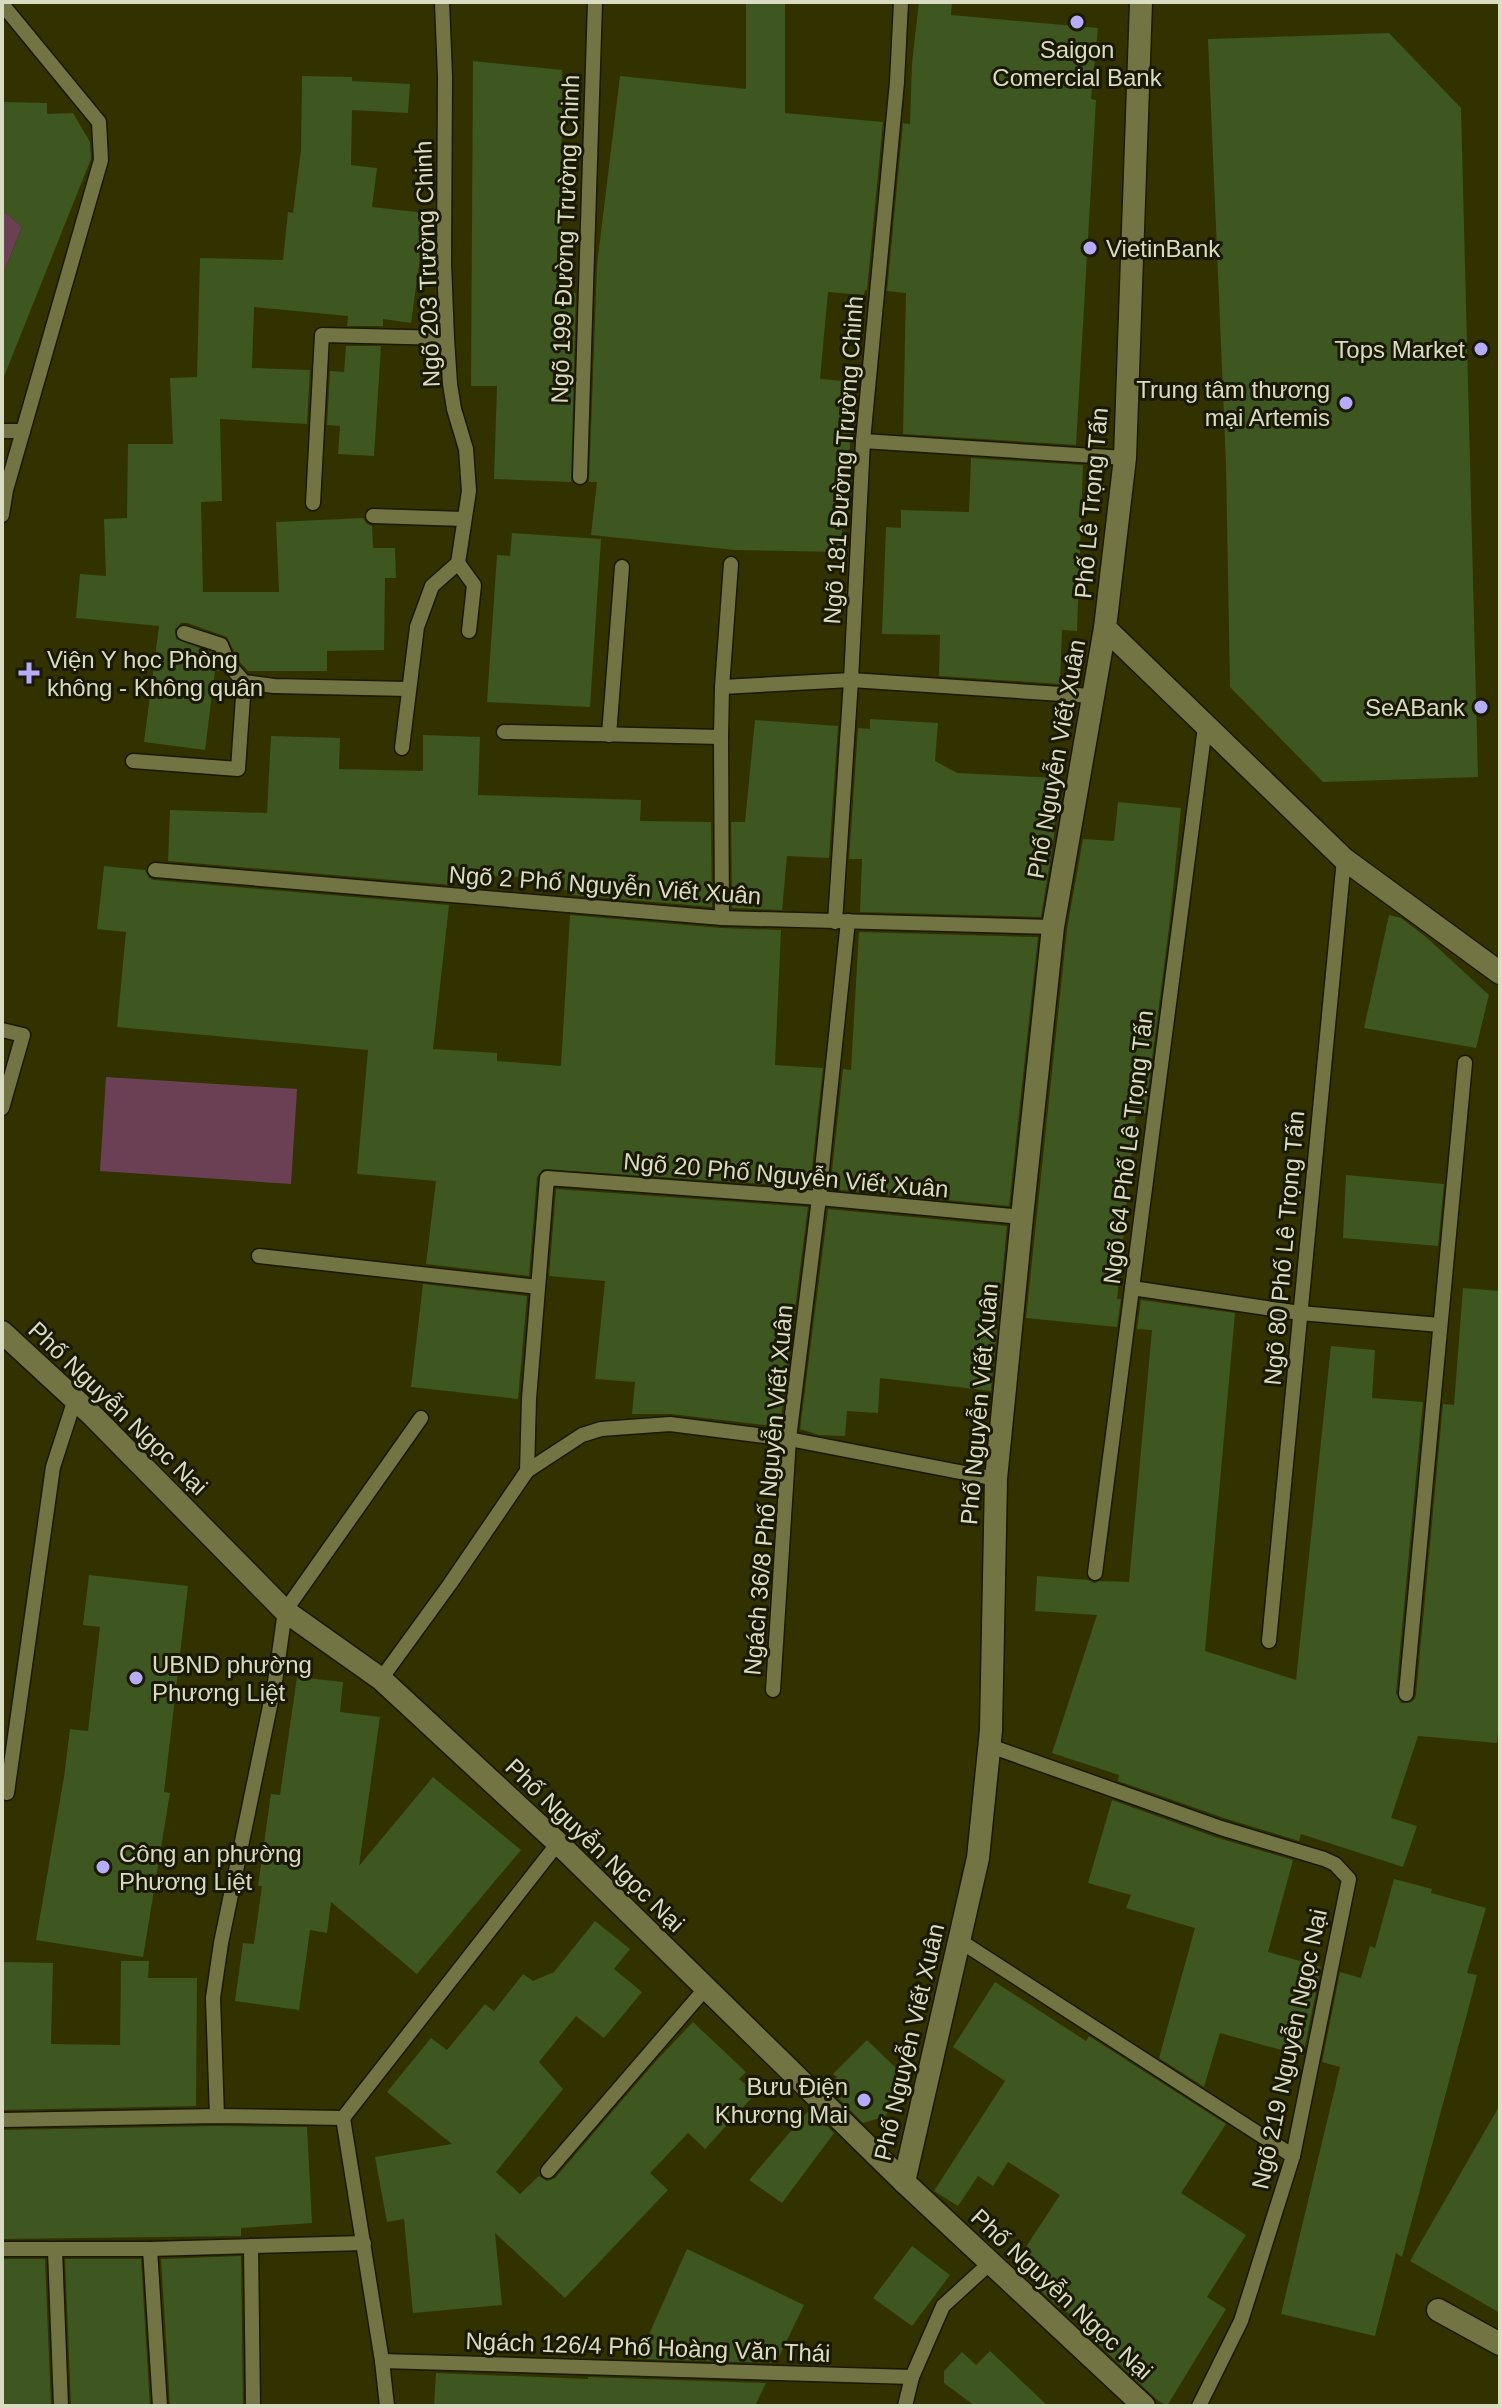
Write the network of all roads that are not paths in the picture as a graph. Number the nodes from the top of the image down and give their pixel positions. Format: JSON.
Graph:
{"nodes":[{"id":1,"x":442,"y":2,"type":"edge"},
{"id":2,"x":595,"y":2,"type":"edge"},
{"id":3,"x":901,"y":2,"type":"edge"},
{"id":4,"x":1141,"y":2,"type":"edge"},
{"id":5,"x":2,"y":4,"type":"edge"},
{"id":6,"x":447,"y":338,"type":"junction"},
{"id":7,"x":2,"y":431,"type":"edge"},
{"id":8,"x":23,"y":431,"type":"junction"},
{"id":9,"x":863,"y":441,"type":"junction"},
{"id":10,"x":1125,"y":458,"type":"junction"},
{"id":11,"x":580,"y":477,"type":"dead end"},
{"id":12,"x":313,"y":503,"type":"dead end"},
{"id":13,"x":2,"y":515,"type":"edge"},
{"id":14,"x":373,"y":516,"type":"dead end"},
{"id":15,"x":464,"y":519,"type":"junction"},
{"id":16,"x":458,"y":563,"type":"junction"},
{"id":17,"x":731,"y":564,"type":"dead end"},
{"id":18,"x":622,"y":567,"type":"dead end"},
{"id":19,"x":1105,"y":628,"type":"junction"},
{"id":20,"x":469,"y":631,"type":"dead end"},
{"id":21,"x":184,"y":633,"type":"dead end"},
{"id":22,"x":851,"y":680,"type":"junction"},
{"id":23,"x":244,"y":682,"type":"junction"},
{"id":24,"x":722,"y":687,"type":"junction"},
{"id":25,"x":408,"y":689,"type":"junction"},
{"id":26,"x":1092,"y":696,"type":"junction"},
{"id":27,"x":1205,"y":727,"type":"junction"},
{"id":28,"x":504,"y":732,"type":"dead end"},
{"id":29,"x":609,"y":735,"type":"junction"},
{"id":30,"x":721,"y":737,"type":"junction"},
{"id":31,"x":402,"y":748,"type":"dead end"},
{"id":32,"x":133,"y":761,"type":"dead end"},
{"id":33,"x":1344,"y":859,"type":"junction"},
{"id":34,"x":155,"y":870,"type":"dead end"},
{"id":35,"x":722,"y":918,"type":"junction"},
{"id":36,"x":842,"y":921,"type":"junction"},
{"id":37,"x":1053,"y":927,"type":"junction"},
{"id":38,"x":1500,"y":973,"type":"edge"},
{"id":39,"x":2,"y":1030,"type":"edge"},
{"id":40,"x":1465,"y":1063,"type":"dead end"},
{"id":41,"x":2,"y":1108,"type":"edge"},
{"id":42,"x":819,"y":1198,"type":"junction"},
{"id":43,"x":1022,"y":1217,"type":"junction"},
{"id":44,"x":259,"y":1256,"type":"dead end"},
{"id":45,"x":538,"y":1287,"type":"junction"},
{"id":46,"x":1132,"y":1288,"type":"junction"},
{"id":47,"x":1300,"y":1313,"type":"junction"},
{"id":48,"x":1440,"y":1325,"type":"junction"},
{"id":49,"x":2,"y":1332,"type":"edge"},
{"id":50,"x":75,"y":1399,"type":"junction"},
{"id":51,"x":421,"y":1418,"type":"dead end"},
{"id":52,"x":789,"y":1439,"type":"junction"},
{"id":53,"x":527,"y":1471,"type":"junction"},
{"id":54,"x":996,"y":1479,"type":"junction"},
{"id":55,"x":1095,"y":1573,"type":"dead end"},
{"id":56,"x":285,"y":1611,"type":"junction"},
{"id":57,"x":1269,"y":1641,"type":"dead end"},
{"id":58,"x":381,"y":1679,"type":"junction"},
{"id":59,"x":773,"y":1690,"type":"dead end"},
{"id":60,"x":1406,"y":1694,"type":"dead end"},
{"id":61,"x":990,"y":1746,"type":"junction"},
{"id":62,"x":7,"y":1793,"type":"dead end"},
{"id":63,"x":558,"y":1843,"type":"junction"},
{"id":64,"x":960,"y":1941,"type":"junction"},
{"id":65,"x":705,"y":1989,"type":"junction"},
{"id":66,"x":217,"y":2116,"type":"junction"},
{"id":67,"x":343,"y":2118,"type":"junction"},
{"id":68,"x":2,"y":2120,"type":"edge"},
{"id":69,"x":1293,"y":2156,"type":"junction"},
{"id":70,"x":548,"y":2171,"type":"dead end"},
{"id":71,"x":904,"y":2182,"type":"junction"},
{"id":72,"x":364,"y":2243,"type":"junction"},
{"id":73,"x":251,"y":2246,"type":"junction"},
{"id":74,"x":2,"y":2249,"type":"edge"},
{"id":75,"x":150,"y":2249,"type":"junction"},
{"id":76,"x":55,"y":2250,"type":"junction"},
{"id":77,"x":990,"y":2263,"type":"junction"},
{"id":78,"x":1438,"y":2310,"type":"dead end"},
{"id":79,"x":1500,"y":2344,"type":"edge"},
{"id":80,"x":382,"y":2361,"type":"junction"},
{"id":81,"x":912,"y":2377,"type":"junction"},
{"id":82,"x":61,"y":2406,"type":"edge"},
{"id":83,"x":160,"y":2406,"type":"edge"},
{"id":84,"x":253,"y":2406,"type":"edge"},
{"id":85,"x":387,"y":2406,"type":"edge"},
{"id":86,"x":905,"y":2406,"type":"edge"},
{"id":87,"x":1144,"y":2406,"type":"edge"},
{"id":88,"x":1199,"y":2406,"type":"edge"}],
"edges":[{"from":1,"to":6,"type":"lane","name":"Ngõ 203 Trường Chinh"},
{"from":2,"to":11,"type":"lane","name":"Ngõ 199 Đường Trường Chinh"},
{"from":3,"to":9,"type":"lane","name":"Ngõ 181 Đường Trường Chinh"},
{"from":4,"to":10,"type":"street","name":"Phố Lê Trọng Tấn"},
{"from":5,"to":8,"type":"lane"},
{"from":6,"to":12,"type":"lane"},
{"from":6,"to":15,"type":"lane","name":"Ngõ 203 Trường Chinh"},
{"from":7,"to":8,"type":"lane"},
{"from":8,"to":13,"type":"lane"},
{"from":9,"to":10,"type":"lane"},
{"from":9,"to":22,"type":"lane","name":"Ngõ 181 Đường Trường Chinh"},
{"from":10,"to":19,"type":"street","name":"Phố Lê Trọng Tấn"},
{"from":14,"to":15,"type":"lane"},
{"from":15,"to":16,"type":"lane","name":"Ngõ 203 Trường Chinh"},
{"from":16,"to":20,"type":"lane"},
{"from":16,"to":25,"type":"lane"},
{"from":17,"to":24,"type":"lane"},
{"from":18,"to":29,"type":"lane"},
{"from":19,"to":26,"type":"street","name":"Phố Nguyễn Viết Xuân"},
{"from":19,"to":27,"type":"street","name":"Phố Lê Trọng Tấn"},
{"from":21,"to":23,"type":"lane"},
{"from":22,"to":24,"type":"lane"},
{"from":22,"to":26,"type":"lane"},
{"from":22,"to":36,"type":"lane","name":"Ngõ 181 Đường Trường Chinh"},
{"from":23,"to":25,"type":"lane"},
{"from":23,"to":32,"type":"lane"},
{"from":24,"to":30,"type":"lane"},
{"from":25,"to":31,"type":"lane"},
{"from":26,"to":37,"type":"street","name":"Phố Nguyễn Viết Xuân"},
{"from":27,"to":33,"type":"street","name":"Phố Lê Trọng Tấn"},
{"from":27,"to":46,"type":"lane","name":"Ngõ 64 Phố Lê Trọng Tấn"},
{"from":28,"to":29,"type":"lane"},
{"from":29,"to":30,"type":"lane"},
{"from":30,"to":35,"type":"lane"},
{"from":33,"to":38,"type":"street","name":"Phố Lê Trọng Tấn"},
{"from":33,"to":47,"type":"lane","name":"Ngõ 80 Phố Lê Trọng Tấn"},
{"from":34,"to":35,"type":"lane","name":"Ngõ 2 Phố Nguyễn Viết Xuân"},
{"from":35,"to":36,"type":"lane","name":"Ngõ 2 Phố Nguyễn Viết Xuân"},
{"from":36,"to":37,"type":"lane","name":"Ngõ 2 Phố Nguyễn Viết Xuân"},
{"from":36,"to":42,"type":"lane","name":"Ngách 36/8 Phố Nguyễn Viết Xuân"},
{"from":37,"to":43,"type":"street","name":"Phố Nguyễn Viết Xuân"},
{"from":39,"to":41,"type":"lane"},
{"from":40,"to":48,"type":"lane"},
{"from":42,"to":43,"type":"lane","name":"Ngõ 20 Phố Nguyễn Viết Xuân"},
{"from":42,"to":45,"type":"lane","name":"Ngõ 20 Phố Nguyễn Viết Xuân"},
{"from":42,"to":52,"type":"lane","name":"Ngách 36/8 Phố Nguyễn Viết Xuân"},
{"from":43,"to":54,"type":"street","name":"Phố Nguyễn Viết Xuân"},
{"from":44,"to":45,"type":"lane"},
{"from":45,"to":53,"type":"lane"},
{"from":46,"to":47,"type":"lane"},
{"from":46,"to":55,"type":"lane","name":"Ngõ 64 Phố Lê Trọng Tấn"},
{"from":47,"to":48,"type":"lane"},
{"from":47,"to":57,"type":"lane","name":"Ngõ 80 Phố Lê Trọng Tấn"},
{"from":48,"to":60,"type":"lane"},
{"from":49,"to":50,"type":"street","name":"Phố Nguyễn Ngọc Nại"},
{"from":50,"to":56,"type":"street","name":"Phố Nguyễn Ngọc Nại"},
{"from":50,"to":62,"type":"lane"},
{"from":51,"to":56,"type":"lane"},
{"from":52,"to":53,"type":"lane"},
{"from":52,"to":54,"type":"lane"},
{"from":52,"to":59,"type":"lane","name":"Ngách 36/8 Phố Nguyễn Viết Xuân"},
{"from":53,"to":58,"type":"lane"},
{"from":54,"to":61,"type":"street","name":"Phố Nguyễn Viết Xuân"},
{"from":56,"to":58,"type":"street","name":"Phố Nguyễn Ngọc Nại"},
{"from":56,"to":66,"type":"lane"},
{"from":58,"to":63,"type":"street","name":"Phố Nguyễn Ngọc Nại"},
{"from":61,"to":64,"type":"street","name":"Phố Nguyễn Viết Xuân"},
{"from":61,"to":69,"type":"lane","name":"Ngõ 219 Nguyễn Ngọc Nại"},
{"from":63,"to":65,"type":"street","name":"Phố Nguyễn Ngọc Nại"},
{"from":63,"to":67,"type":"lane"},
{"from":64,"to":69,"type":"lane"},
{"from":64,"to":71,"type":"street","name":"Phố Nguyễn Viết Xuân"},
{"from":65,"to":70,"type":"lane"},
{"from":65,"to":71,"type":"street","name":"Phố Nguyễn Ngọc Nại"},
{"from":66,"to":67,"type":"lane"},
{"from":66,"to":68,"type":"lane"},
{"from":67,"to":72,"type":"lane"},
{"from":69,"to":88,"type":"lane","name":"Ngõ 219 Nguyễn Ngọc Nại"},
{"from":71,"to":77,"type":"street","name":"Phố Nguyễn Ngọc Nại"},
{"from":72,"to":73,"type":"lane"},
{"from":72,"to":80,"type":"lane"},
{"from":73,"to":75,"type":"lane"},
{"from":73,"to":84,"type":"lane"},
{"from":74,"to":76,"type":"lane"},
{"from":75,"to":76,"type":"lane"},
{"from":75,"to":83,"type":"lane"},
{"from":76,"to":82,"type":"lane"},
{"from":77,"to":81,"type":"lane"},
{"from":77,"to":87,"type":"street","name":"Phố Nguyễn Ngọc Nại"},
{"from":78,"to":79,"type":"street"},
{"from":80,"to":81,"type":"lane","name":"Ngách 126/4 Phố Hoàng Văn Thái"},
{"from":80,"to":85,"type":"lane"},
{"from":81,"to":86,"type":"lane"}]}
